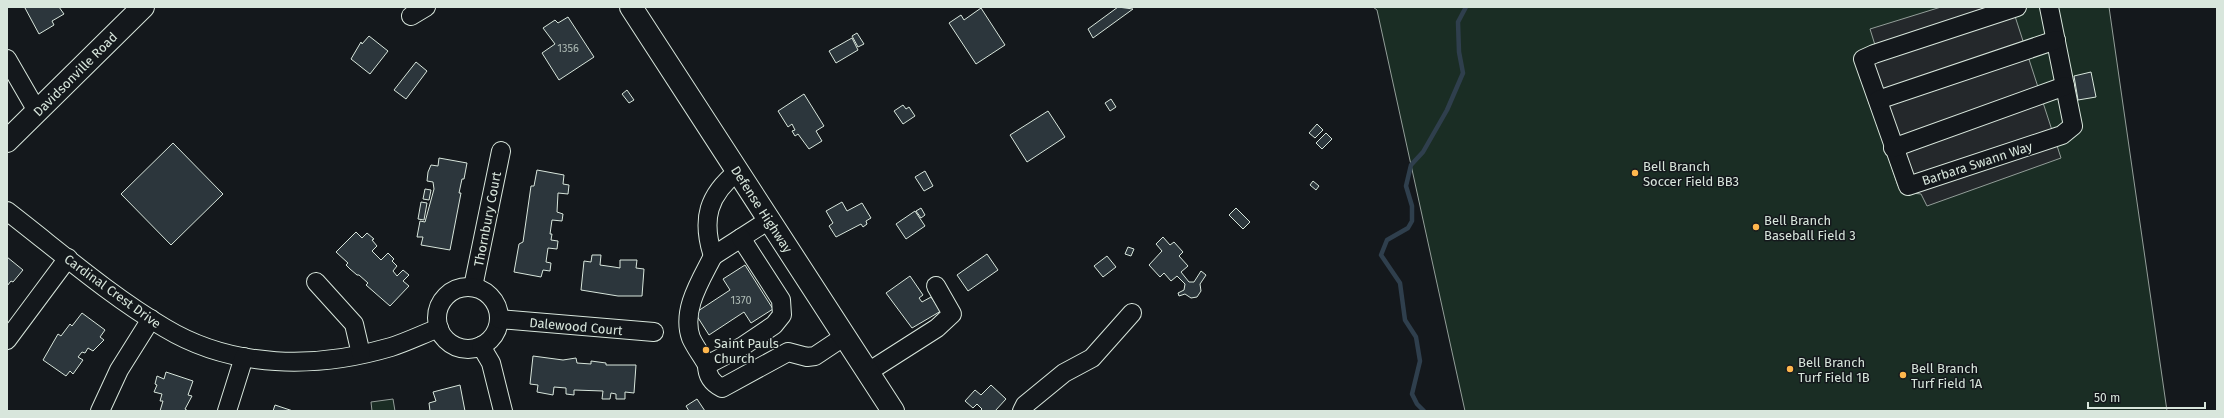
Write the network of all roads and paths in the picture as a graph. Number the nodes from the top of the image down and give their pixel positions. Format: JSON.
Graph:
{"nodes":[{"id":1,"x":143,"y":7,"type":"edge"},
{"id":2,"x":426,"y":7,"type":"edge"},
{"id":3,"x":631,"y":7,"type":"edge"},
{"id":4,"x":2017,"y":7,"type":"edge"},
{"id":5,"x":2049,"y":7,"type":"edge"},
{"id":6,"x":411,"y":16,"type":"dead end"},
{"id":7,"x":2056,"y":40,"type":"junction"},
{"id":8,"x":7,"y":58,"type":"edge"},
{"id":9,"x":2065,"y":86,"type":"junction"},
{"id":10,"x":1878,"y":100,"type":"junction"},
{"id":11,"x":37,"y":111,"type":"junction"},
{"id":12,"x":7,"y":141,"type":"edge"},
{"id":13,"x":1893,"y":148,"type":"junction"},
{"id":14,"x":501,"y":151,"type":"dead end"},
{"id":15,"x":738,"y":171,"type":"junction"},
{"id":16,"x":7,"y":211,"type":"edge"},
{"id":17,"x":770,"y":220,"type":"junction"},
{"id":18,"x":742,"y":238,"type":"junction"},
{"id":19,"x":713,"y":256,"type":"junction"},
{"id":20,"x":68,"y":258,"type":"junction"},
{"id":21,"x":316,"y":282,"type":"dead end"},
{"id":22,"x":936,"y":286,"type":"dead end"},
{"id":23,"x":473,"y":287,"type":"junction"},
{"id":24,"x":1132,"y":312,"type":"dead end"},
{"id":25,"x":152,"y":319,"type":"junction"},
{"id":26,"x":499,"y":319,"type":"junction"},
{"id":27,"x":439,"y":328,"type":"junction"},
{"id":28,"x":654,"y":332,"type":"dead end"},
{"id":29,"x":845,"y":336,"type":"junction"},
{"id":30,"x":7,"y":340,"type":"edge"},
{"id":31,"x":481,"y":346,"type":"junction"},
{"id":32,"x":361,"y":354,"type":"junction"},
{"id":33,"x":244,"y":357,"type":"junction"},
{"id":34,"x":707,"y":365,"type":"junction"},
{"id":35,"x":868,"y":372,"type":"junction"},
{"id":36,"x":100,"y":411,"type":"edge"},
{"id":37,"x":227,"y":411,"type":"edge"},
{"id":38,"x":503,"y":411,"type":"edge"},
{"id":39,"x":893,"y":411,"type":"edge"},
{"id":40,"x":1022,"y":411,"type":"edge"}],
"edges":[{"from":1,"to":11,"type":"main road","name":"Davidsonville Road"},
{"from":2,"to":6,"type":"street"},
{"from":3,"to":15,"type":"main road","name":"Defense Highway"},
{"from":4,"to":10,"type":"street","name":"Barbara Swann Way"},
{"from":5,"to":7,"type":"street","name":"Barbara Swann Way"},
{"from":7,"to":9,"type":"street","name":"Barbara Swann Way"},
{"from":7,"to":10,"type":"street"},
{"from":8,"to":11,"type":"street"},
{"from":9,"to":13,"type":"street"},
{"from":9,"to":13,"type":"street","name":"Barbara Swann Way"},
{"from":10,"to":13,"type":"street","name":"Barbara Swann Way"},
{"from":11,"to":12,"type":"main road","name":"Davidsonville Road"},
{"from":14,"to":23,"type":"street","name":"Thornbury Court"},
{"from":15,"to":17,"type":"main road","name":"Defense Highway"},
{"from":15,"to":19,"type":"street"},
{"from":16,"to":20,"type":"street","name":"Cardinal Crest Drive"},
{"from":17,"to":18,"type":"street"},
{"from":17,"to":29,"type":"main road","name":"Defense Highway"},
{"from":18,"to":19,"type":"street"},
{"from":18,"to":34,"type":"street"},
{"from":19,"to":34,"type":"street"},
{"from":20,"to":25,"type":"street","name":"Cardinal Crest Drive"},
{"from":20,"to":30,"type":"street"},
{"from":21,"to":32,"type":"street"},
{"from":22,"to":35,"type":"street"},
{"from":23,"to":26,"type":"street"},
{"from":23,"to":27,"type":"street"},
{"from":24,"to":40,"type":"street"},
{"from":25,"to":33,"type":"street","name":"Cardinal Crest Drive"},
{"from":25,"to":36,"type":"street"},
{"from":26,"to":28,"type":"street","name":"Dalewood Court"},
{"from":26,"to":31,"type":"street"},
{"from":27,"to":31,"type":"street"},
{"from":27,"to":32,"type":"street","name":"Cardinal Crest Drive"},
{"from":29,"to":34,"type":"street"},
{"from":29,"to":35,"type":"main road","name":"Defense Highway"},
{"from":31,"to":38,"type":"street"},
{"from":32,"to":33,"type":"street","name":"Cardinal Crest Drive"},
{"from":33,"to":37,"type":"street"},
{"from":35,"to":39,"type":"main road","name":"Defense Highway"}]}
